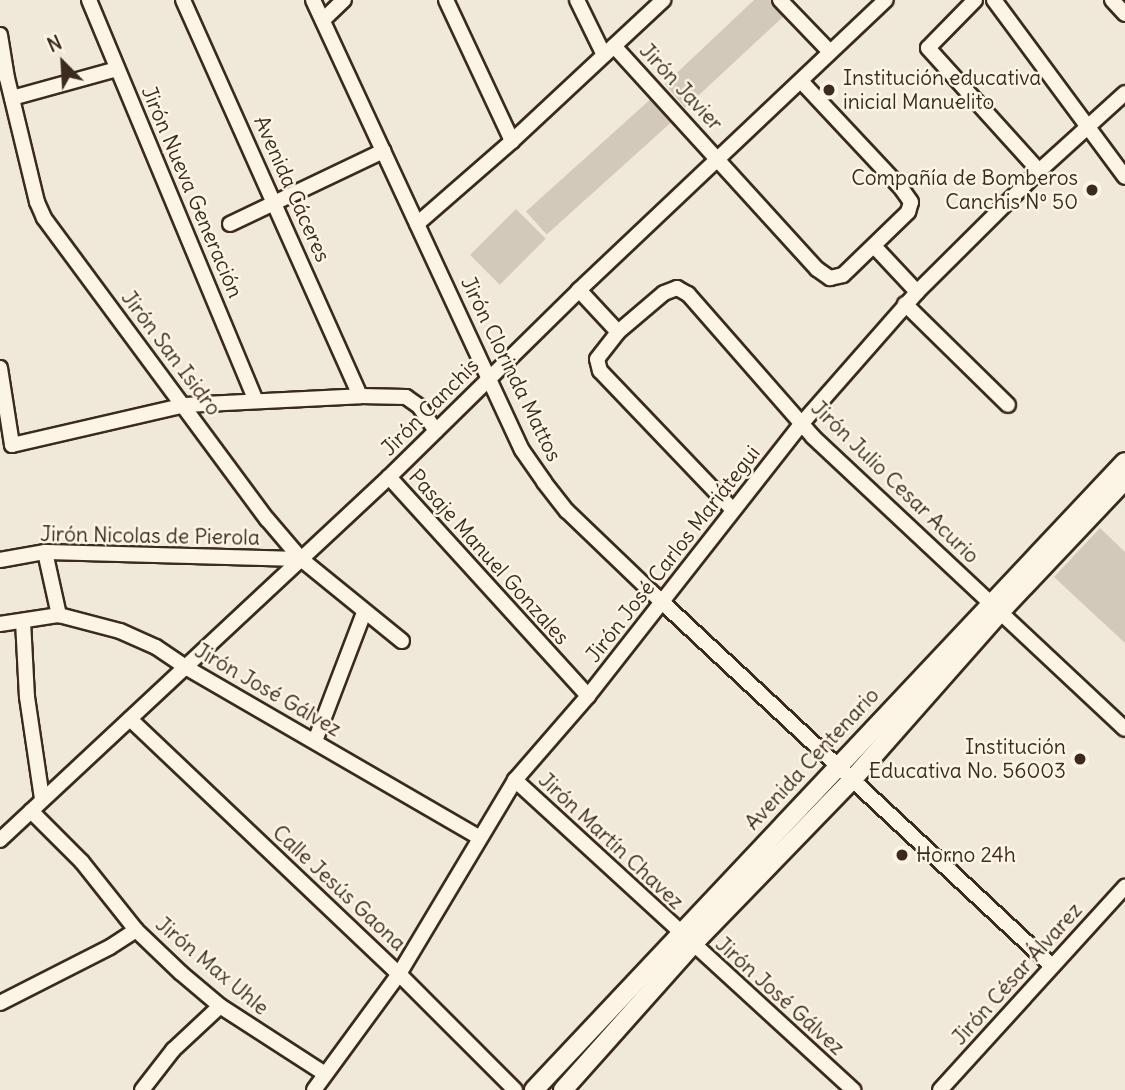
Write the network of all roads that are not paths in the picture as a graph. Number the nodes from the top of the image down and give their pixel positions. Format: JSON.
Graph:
{"nodes":[{"id":1,"x":89,"y":0,"type":"edge"},
{"id":2,"x":183,"y":0,"type":"edge"},
{"id":3,"x":344,"y":0,"type":"edge"},
{"id":4,"x":446,"y":0,"type":"edge"},
{"id":5,"x":577,"y":0,"type":"edge"},
{"id":6,"x":663,"y":0,"type":"edge"},
{"id":7,"x":780,"y":0,"type":"edge"},
{"id":8,"x":886,"y":0,"type":"edge"},
{"id":9,"x":975,"y":0,"type":"edge"},
{"id":10,"x":994,"y":0,"type":"edge"},
{"id":11,"x":1112,"y":0,"type":"edge"},
{"id":12,"x":320,"y":8,"type":"edge"},
{"id":13,"x":1125,"y":14,"type":"edge"},
{"id":14,"x":0,"y":35,"type":"edge"},
{"id":15,"x":609,"y":51,"type":"junction"},
{"id":16,"x":830,"y":52,"type":"junction"},
{"id":17,"x":117,"y":69,"type":"junction"},
{"id":18,"x":800,"y":81,"type":"junction"},
{"id":19,"x":1125,"y":93,"type":"edge"},
{"id":20,"x":12,"y":98,"type":"junction"},
{"id":21,"x":1088,"y":128,"type":"junction"},
{"id":22,"x":512,"y":141,"type":"junction"},
{"id":23,"x":383,"y":151,"type":"junction"},
{"id":24,"x":718,"y":158,"type":"junction"},
{"id":25,"x":1039,"y":171,"type":"junction"},
{"id":26,"x":1125,"y":177,"type":"edge"},
{"id":27,"x":276,"y":202,"type":"junction"},
{"id":28,"x":230,"y":224,"type":"dead end"},
{"id":29,"x":417,"y":224,"type":"junction"},
{"id":30,"x":874,"y":246,"type":"junction"},
{"id":31,"x":579,"y":290,"type":"junction"},
{"id":32,"x":917,"y":292,"type":"junction"},
{"id":33,"x":905,"y":304,"type":"junction"},
{"id":34,"x":618,"y":332,"type":"junction"},
{"id":35,"x":0,"y":368,"type":"edge"},
{"id":36,"x":489,"y":378,"type":"junction"},
{"id":37,"x":360,"y":396,"type":"junction"},
{"id":38,"x":256,"y":401,"type":"junction"},
{"id":39,"x":185,"y":405,"type":"junction"},
{"id":40,"x":1009,"y":405,"type":"dead end"},
{"id":41,"x":802,"y":424,"type":"junction"},
{"id":42,"x":436,"y":430,"type":"junction"},
{"id":43,"x":1125,"y":461,"type":"edge"},
{"id":44,"x":388,"y":477,"type":"junction"},
{"id":45,"x":1125,"y":480,"type":"edge"},
{"id":46,"x":733,"y":510,"type":"junction"},
{"id":47,"x":45,"y":552,"type":"junction"},
{"id":48,"x":301,"y":559,"type":"junction"},
{"id":49,"x":0,"y":560,"type":"edge"},
{"id":50,"x":662,"y":603,"type":"junction"},
{"id":51,"x":995,"y":608,"type":"junction"},
{"id":52,"x":364,"y":613,"type":"junction"},
{"id":53,"x":59,"y":615,"type":"junction"},
{"id":54,"x":23,"y":621,"type":"junction"},
{"id":55,"x":0,"y":624,"type":"edge"},
{"id":56,"x":401,"y":640,"type":"dead end"},
{"id":57,"x":187,"y":668,"type":"junction"},
{"id":58,"x":588,"y":696,"type":"junction"},
{"id":59,"x":131,"y":719,"type":"junction"},
{"id":60,"x":1125,"y":729,"type":"edge"},
{"id":61,"x":315,"y":741,"type":"junction"},
{"id":62,"x":837,"y":767,"type":"junction"},
{"id":63,"x":514,"y":780,"type":"junction"},
{"id":64,"x":852,"y":780,"type":"junction"},
{"id":65,"x":42,"y":799,"type":"junction"},
{"id":66,"x":32,"y":811,"type":"junction"},
{"id":67,"x":479,"y":837,"type":"junction"},
{"id":68,"x":0,"y":840,"type":"edge"},
{"id":69,"x":1125,"y":887,"type":"edge"},
{"id":70,"x":136,"y":930,"type":"junction"},
{"id":71,"x":685,"y":939,"type":"junction"},
{"id":72,"x":1052,"y":967,"type":"junction"},
{"id":73,"x":399,"y":974,"type":"junction"},
{"id":74,"x":0,"y":1003,"type":"edge"},
{"id":75,"x":220,"y":1006,"type":"junction"},
{"id":76,"x":325,"y":1074,"type":"junction"},
{"id":77,"x":142,"y":1090,"type":"edge"},
{"id":78,"x":314,"y":1090,"type":"edge"},
{"id":79,"x":515,"y":1090,"type":"edge"},
{"id":80,"x":534,"y":1090,"type":"edge"},
{"id":81,"x":563,"y":1090,"type":"edge"},
{"id":82,"x":853,"y":1090,"type":"edge"},
{"id":83,"x":940,"y":1090,"type":"edge"}],
"edges":[{"from":1,"to":17,"type":"street","name":"Jirón Nueva Generación"},
{"from":2,"to":27,"type":"street","name":"Avenida Cáceres"},
{"from":3,"to":12,"type":"street"},
{"from":4,"to":22,"type":"street"},
{"from":5,"to":15,"type":"street","name":"Jirón Javier"},
{"from":6,"to":15,"type":"street"},
{"from":7,"to":16,"type":"street"},
{"from":8,"to":16,"type":"street","name":"Jirón Canchis"},
{"from":9,"to":25,"type":"street"},
{"from":10,"to":21,"type":"street"},
{"from":11,"to":13,"type":"street"},
{"from":12,"to":23,"type":"street","name":"Jirón Clorinda Mattos"},
{"from":14,"to":20,"type":"street","name":"Jirón San Isidro"},
{"from":15,"to":22,"type":"street"},
{"from":15,"to":24,"type":"street","name":"Jirón Javier"},
{"from":16,"to":18,"type":"street","name":"Jirón Canchis"},
{"from":17,"to":20,"type":"street"},
{"from":17,"to":38,"type":"street","name":"Jirón Nueva Generación"},
{"from":18,"to":24,"type":"street","name":"Jirón Canchis"},
{"from":18,"to":30,"type":"street"},
{"from":19,"to":21,"type":"street","name":"Jirón José Carlos Mariátegui"},
{"from":20,"to":39,"type":"street","name":"Jirón San Isidro"},
{"from":21,"to":25,"type":"street","name":"Jirón José Carlos Mariátegui"},
{"from":21,"to":26,"type":"street"},
{"from":22,"to":29,"type":"street"},
{"from":23,"to":27,"type":"street"},
{"from":23,"to":29,"type":"street","name":"Jirón Clorinda Mattos"},
{"from":24,"to":30,"type":"street","name":"Jirón Javier"},
{"from":24,"to":31,"type":"street","name":"Jirón Canchis"},
{"from":25,"to":32,"type":"street","name":"Jirón José Carlos Mariátegui"},
{"from":27,"to":28,"type":"street"},
{"from":27,"to":37,"type":"street","name":"Avenida Cáceres"},
{"from":29,"to":36,"type":"street","name":"Jirón Clorinda Mattos"},
{"from":30,"to":32,"type":"street"},
{"from":31,"to":34,"type":"street"},
{"from":31,"to":36,"type":"street","name":"Jirón Canchis"},
{"from":32,"to":33,"type":"street","name":"Jirón José Carlos Mariátegui"},
{"from":33,"to":40,"type":"street"},
{"from":33,"to":41,"type":"street","name":"Jirón José Carlos Mariátegui"},
{"from":34,"to":41,"type":"street","name":"Jirón Julio Cesar Acurio"},
{"from":34,"to":46,"type":"street"},
{"from":35,"to":39,"type":"street"},
{"from":36,"to":42,"type":"street","name":"Jirón Canchis"},
{"from":36,"to":50,"type":"street","name":"Jirón Clorinda Mattos"},
{"from":37,"to":38,"type":"street"},
{"from":37,"to":42,"type":"street"},
{"from":38,"to":39,"type":"street"},
{"from":39,"to":48,"type":"street","name":"Jirón San Isidro"},
{"from":41,"to":46,"type":"street","name":"Jirón José Carlos Mariátegui"},
{"from":41,"to":51,"type":"street","name":"Jirón Julio Cesar Acurio"},
{"from":42,"to":44,"type":"street","name":"Jirón Canchis"},
{"from":43,"to":51,"type":"street","name":"Avenida Centenario"},
{"from":44,"to":48,"type":"street","name":"Jirón Canchis"},
{"from":44,"to":58,"type":"street","name":"Pasaje Manuel Gonzales"},
{"from":45,"to":51,"type":"street"},
{"from":46,"to":50,"type":"street","name":"Jirón José Carlos Mariátegui"},
{"from":47,"to":48,"type":"street","name":"Jirón Nicolas de Pierola"},
{"from":47,"to":49,"type":"street","name":"Jirón Nicolas de Pierola"},
{"from":47,"to":53,"type":"street"},
{"from":48,"to":52,"type":"street","name":"Jirón San Isidro"},
{"from":48,"to":57,"type":"street","name":"Jirón Canchis"},
{"from":50,"to":58,"type":"street","name":"Jirón José Carlos Mariátegui"},
{"from":50,"to":62,"type":"street","name":"Jirón Clorinda Mattos"},
{"from":51,"to":60,"type":"street","name":"Jirón Julio Cesar Acurio"},
{"from":51,"to":62,"type":"street","name":"Avenida Centenario"},
{"from":51,"to":64,"type":"street"},
{"from":52,"to":56,"type":"street","name":"Jirón San Isidro"},
{"from":52,"to":61,"type":"street"},
{"from":53,"to":54,"type":"street","name":"Jirón José Gálvez"},
{"from":53,"to":57,"type":"street","name":"Jirón José Gálvez"},
{"from":54,"to":55,"type":"street","name":"Jirón José Gálvez"},
{"from":54,"to":65,"type":"street"},
{"from":57,"to":59,"type":"street","name":"Jirón Canchis"},
{"from":57,"to":61,"type":"street","name":"Jirón José Gálvez"},
{"from":58,"to":63,"type":"street","name":"Jirón José Carlos Mariátegui"},
{"from":59,"to":65,"type":"street","name":"Jirón Canchis"},
{"from":59,"to":73,"type":"street","name":"Calle Jesús Gaona"},
{"from":61,"to":67,"type":"street","name":"Jirón José Gálvez"},
{"from":62,"to":64,"type":"street","name":"Jirón Clorinda Mattos"},
{"from":62,"to":71,"type":"street","name":"Avenida Centenario"},
{"from":63,"to":67,"type":"street","name":"Jirón José Carlos Mariátegui"},
{"from":63,"to":71,"type":"street","name":"Jirón Martín Chavez"},
{"from":64,"to":71,"type":"street"},
{"from":64,"to":72,"type":"street","name":"Jirón Clorinda Mattos"},
{"from":65,"to":66,"type":"street","name":"Jirón Canchis"},
{"from":66,"to":68,"type":"street","name":"Jirón Canchis"},
{"from":66,"to":70,"type":"street","name":"Jirón Max Uhle"},
{"from":67,"to":73,"type":"street","name":"Jirón José Carlos Mariátegui"},
{"from":69,"to":72,"type":"street","name":"Jirón César Álvarez"},
{"from":70,"to":74,"type":"street"},
{"from":70,"to":75,"type":"street","name":"Jirón Max Uhle"},
{"from":71,"to":80,"type":"street","name":"Avenida Centenario"},
{"from":71,"to":81,"type":"street"},
{"from":71,"to":82,"type":"street","name":"Jirón José Gálvez"},
{"from":72,"to":83,"type":"street","name":"Jirón César Álvarez"},
{"from":73,"to":76,"type":"street","name":"Jirón José Carlos Mariátegui"},
{"from":73,"to":79,"type":"street","name":"Calle Jesús Gaona"},
{"from":75,"to":76,"type":"street","name":"Jirón Max Uhle"},
{"from":75,"to":77,"type":"street"},
{"from":76,"to":78,"type":"street","name":"Jirón José Carlos Mariátegui"}]}
